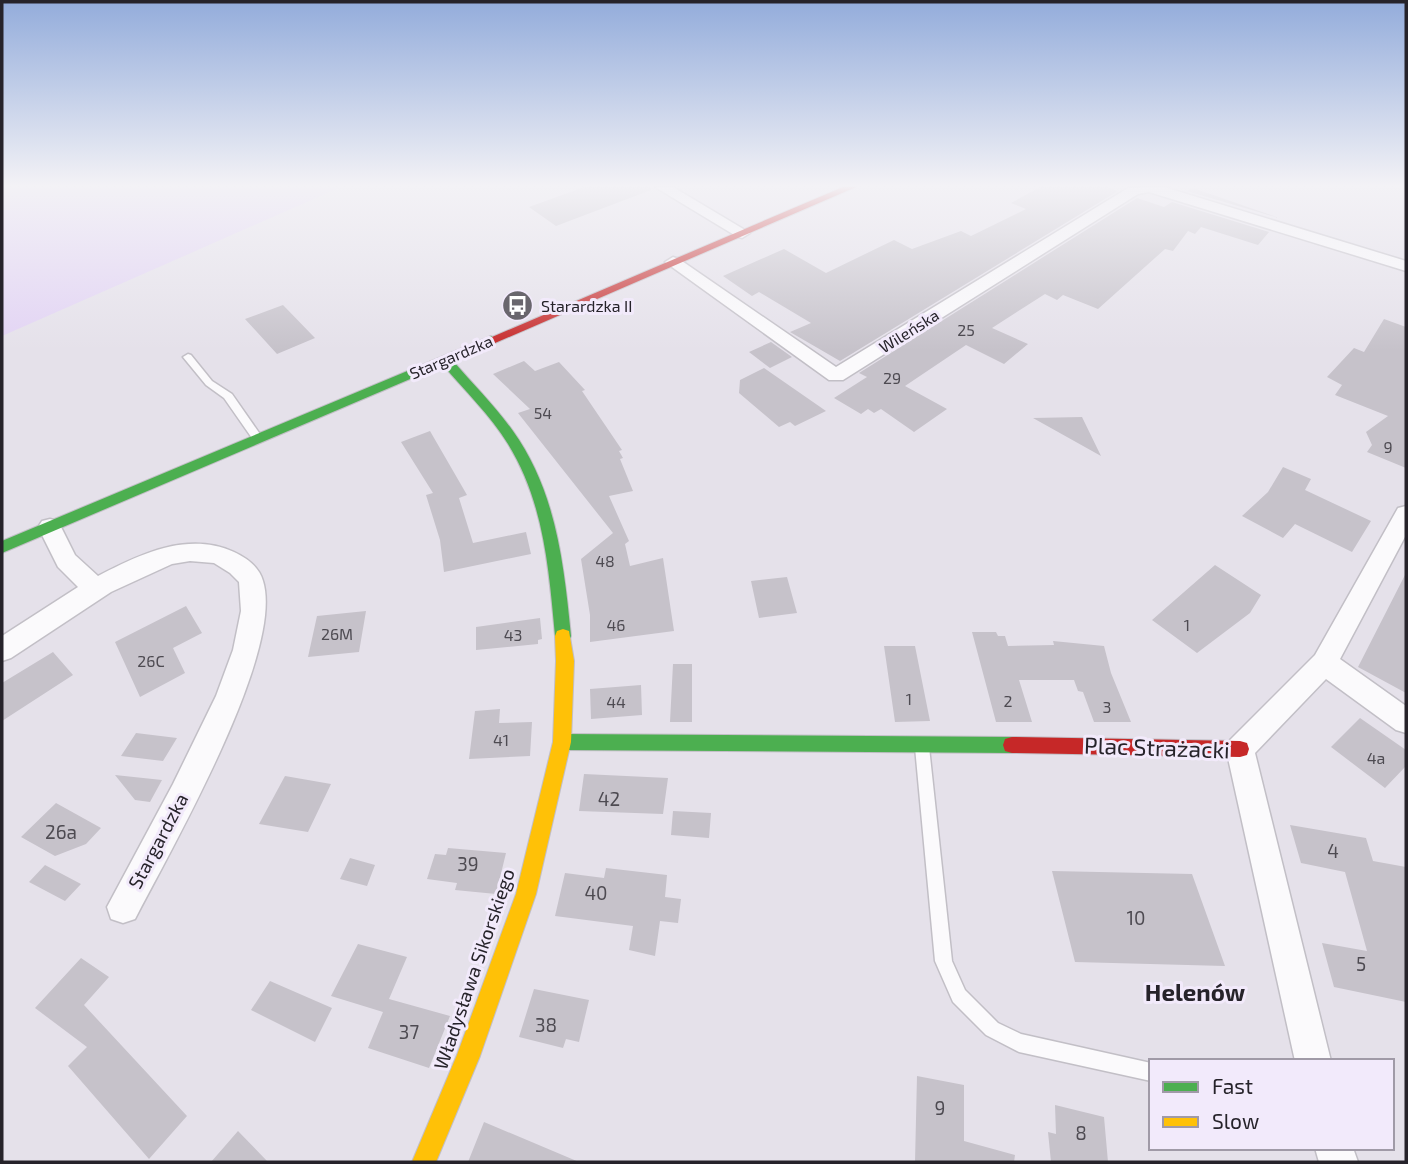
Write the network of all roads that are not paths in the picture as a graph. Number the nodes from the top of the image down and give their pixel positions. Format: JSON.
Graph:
{"nodes":[{"id":1,"x":722,"y":241,"type":"edge"},
{"id":2,"x":1052,"y":241,"type":"edge"},
{"id":3,"x":1325,"y":241,"type":"edge"},
{"id":4,"x":673,"y":262,"type":"junction"},
{"id":5,"x":1406,"y":266,"type":"edge"},
{"id":6,"x":188,"y":357,"type":"dead end"},
{"id":7,"x":445,"y":359,"type":"junction"},
{"id":8,"x":258,"y":439,"type":"junction"},
{"id":9,"x":1406,"y":514,"type":"edge"},
{"id":10,"x":50,"y":527,"type":"junction"},
{"id":11,"x":2,"y":547,"type":"edge"},
{"id":12,"x":96,"y":588,"type":"junction"},
{"id":13,"x":2,"y":650,"type":"edge"},
{"id":14,"x":1324,"y":663,"type":"junction"},
{"id":15,"x":1406,"y":720,"type":"edge"},
{"id":16,"x":562,"y":742,"type":"junction"},
{"id":17,"x":922,"y":743,"type":"junction"},
{"id":18,"x":1240,"y":749,"type":"junction"},
{"id":19,"x":123,"y":907,"type":"dead end"},
{"id":20,"x":1314,"y":1059,"type":"edge"},
{"id":21,"x":1149,"y":1072,"type":"edge"},
{"id":22,"x":424,"y":1162,"type":"edge"}],
"edges":[{"from":1,"to":4,"type":"street","name":"Stargardzka"},
{"from":2,"to":4,"type":"street","name":"Wileńska"},
{"from":3,"to":5,"type":"street"},
{"from":4,"to":7,"type":"street","name":"Stargardzka"},
{"from":6,"to":8,"type":"lane"},
{"from":7,"to":8,"type":"street","name":"Stargardzka"},
{"from":7,"to":16,"type":"street","name":"Władysława Sikorskiego"},
{"from":8,"to":10,"type":"street","name":"Stargardzka"},
{"from":9,"to":14,"type":"street"},
{"from":10,"to":11,"type":"street","name":"Stargardzka"},
{"from":10,"to":12,"type":"street"},
{"from":12,"to":13,"type":"street","name":"Stargardzka"},
{"from":12,"to":19,"type":"street","name":"Stargardzka"},
{"from":14,"to":15,"type":"street"},
{"from":14,"to":18,"type":"street"},
{"from":16,"to":17,"type":"street","name":"Plac Strażacki"},
{"from":16,"to":22,"type":"street","name":"Władysława Sikorskiego"},
{"from":17,"to":18,"type":"street","name":"Plac Strażacki"},
{"from":17,"to":21,"type":"lane"},
{"from":18,"to":20,"type":"street","name":"Plac Strażacki"}]}
